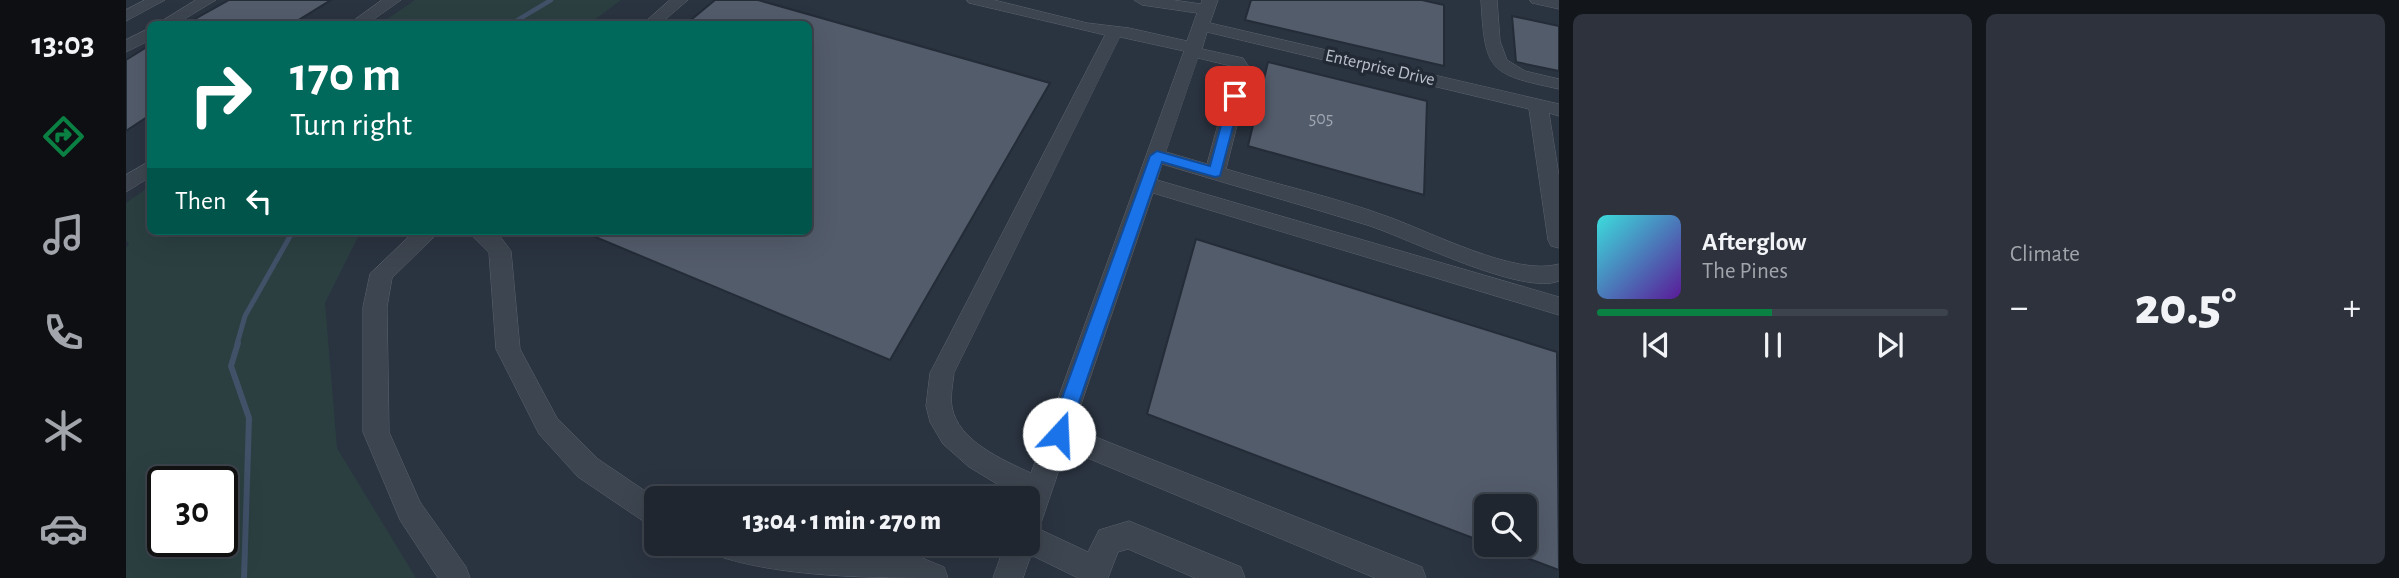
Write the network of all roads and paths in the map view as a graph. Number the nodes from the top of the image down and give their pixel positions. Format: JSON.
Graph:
{"nodes":[{"id":1,"x":155,"y":0,"type":"edge"},
{"id":2,"x":208,"y":0,"type":"edge"},
{"id":3,"x":393,"y":0,"type":"edge"},
{"id":4,"x":680,"y":0,"type":"edge"},
{"id":5,"x":975,"y":0,"type":"edge"},
{"id":6,"x":1142,"y":0,"type":"edge"},
{"id":7,"x":1489,"y":0,"type":"edge"},
{"id":8,"x":1538,"y":0,"type":"edge"},
{"id":9,"x":1166,"y":2,"type":"edge"},
{"id":10,"x":1559,"y":4,"type":"edge"},
{"id":11,"x":1206,"y":12,"type":"edge"},
{"id":12,"x":126,"y":16,"type":"edge"},
{"id":13,"x":170,"y":21,"type":"edge"},
{"id":14,"x":362,"y":21,"type":"edge"},
{"id":15,"x":656,"y":21,"type":"edge"},
{"id":16,"x":1114,"y":33,"type":"junction"},
{"id":17,"x":147,"y":35,"type":"edge"},
{"id":18,"x":126,"y":47,"type":"edge"},
{"id":19,"x":1193,"y":50,"type":"junction"},
{"id":20,"x":1519,"y":76,"type":"junction"},
{"id":21,"x":1559,"y":85,"type":"edge"},
{"id":22,"x":1529,"y":103,"type":"junction"},
{"id":23,"x":1559,"y":110,"type":"edge"},
{"id":24,"x":1157,"y":156,"type":"junction"},
{"id":25,"x":147,"y":170,"type":"edge"},
{"id":26,"x":1215,"y":173,"type":"junction"},
{"id":27,"x":1147,"y":184,"type":"junction"},
{"id":28,"x":126,"y":185,"type":"edge"},
{"id":29,"x":425,"y":235,"type":"edge"},
{"id":30,"x":486,"y":235,"type":"edge"},
{"id":31,"x":1559,"y":240,"type":"edge"},
{"id":32,"x":1559,"y":272,"type":"edge"},
{"id":33,"x":1559,"y":306,"type":"edge"},
{"id":34,"x":1059,"y":434,"type":"junction"},
{"id":35,"x":1029,"y":486,"type":"edge"},
{"id":36,"x":1040,"y":486,"type":"edge"},
{"id":37,"x":644,"y":506,"type":"edge"},
{"id":38,"x":1040,"y":545,"type":"edge"},
{"id":39,"x":772,"y":556,"type":"edge"},
{"id":40,"x":1016,"y":556,"type":"edge"},
{"id":41,"x":880,"y":573,"type":"edge"},
{"id":42,"x":1094,"y":574,"type":"edge"},
{"id":43,"x":455,"y":578,"type":"edge"},
{"id":44,"x":933,"y":578,"type":"edge"},
{"id":45,"x":1008,"y":578,"type":"edge"},
{"id":46,"x":1230,"y":578,"type":"edge"},
{"id":47,"x":1411,"y":578,"type":"edge"}],
"edges":[{"from":1,"to":12,"type":"street"},
{"from":2,"to":13,"type":"street"},
{"from":3,"to":14,"type":"street"},
{"from":4,"to":15,"type":"street"},
{"from":5,"to":16,"type":"street"},
{"from":6,"to":9,"type":"street"},
{"from":7,"to":20,"type":"street"},
{"from":8,"to":10,"type":"street"},
{"from":9,"to":11,"type":"street"},
{"from":11,"to":19,"type":"street"},
{"from":11,"to":22,"type":"street","name":"Enterprise Drive"},
{"from":16,"to":19,"type":"street"},
{"from":16,"to":35,"type":"street"},
{"from":17,"to":18,"type":"street"},
{"from":19,"to":24,"type":"street"},
{"from":19,"to":26,"type":"street"},
{"from":20,"to":21,"type":"street"},
{"from":20,"to":22,"type":"street"},
{"from":22,"to":23,"type":"street","name":"Enterprise Drive"},
{"from":22,"to":31,"type":"street"},
{"from":24,"to":26,"type":"street"},
{"from":24,"to":27,"type":"street"},
{"from":25,"to":28,"type":"street"},
{"from":26,"to":32,"type":"street"},
{"from":27,"to":33,"type":"street"},
{"from":27,"to":34,"type":"street"},
{"from":29,"to":43,"type":"street"},
{"from":30,"to":37,"type":"street"},
{"from":34,"to":36,"type":"street"},
{"from":34,"to":47,"type":"street"},
{"from":38,"to":42,"type":"street"},
{"from":39,"to":41,"type":"street"},
{"from":40,"to":45,"type":"street"},
{"from":41,"to":44,"type":"street"},
{"from":42,"to":46,"type":"street"}]}
